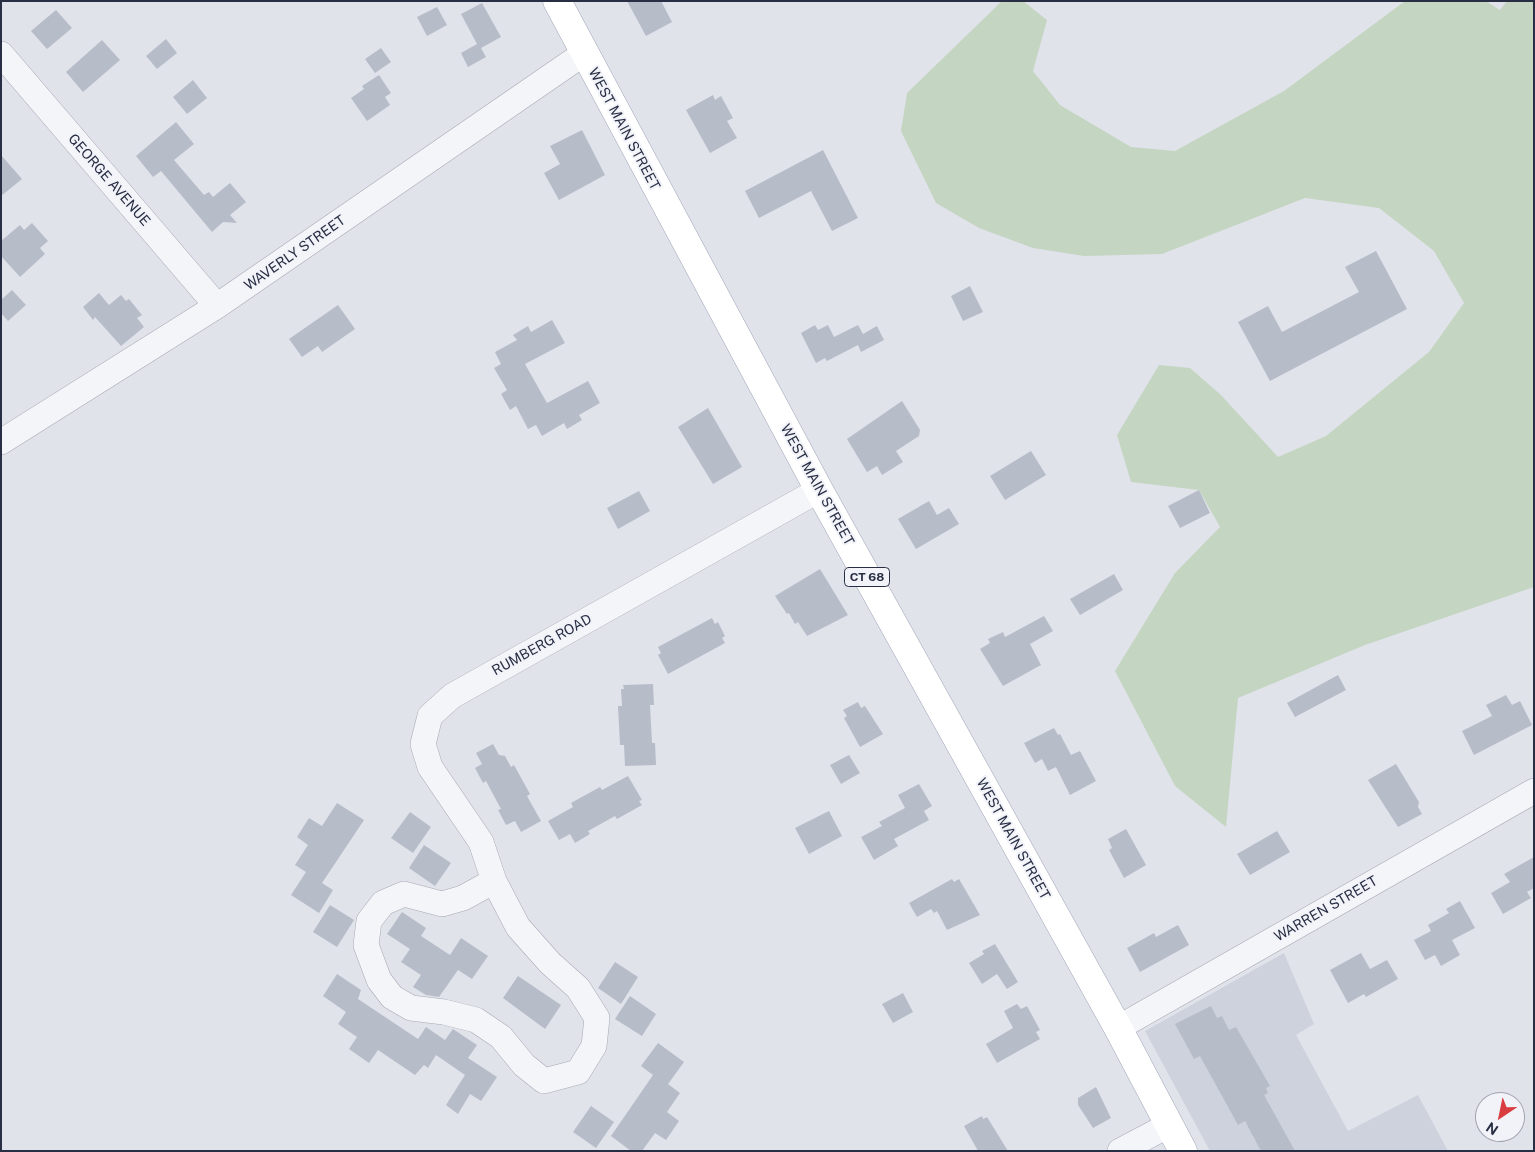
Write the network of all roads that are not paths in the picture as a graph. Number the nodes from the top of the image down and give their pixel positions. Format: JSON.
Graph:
{"nodes":[{"id":1,"x":556,"y":1,"type":"edge"},
{"id":2,"x":1,"y":54,"type":"edge"},
{"id":3,"x":583,"y":54,"type":"junction"},
{"id":4,"x":218,"y":306,"type":"junction"},
{"id":5,"x":1,"y":442,"type":"edge"},
{"id":6,"x":819,"y":490,"type":"junction"},
{"id":7,"x":1534,"y":791,"type":"edge"},
{"id":8,"x":494,"y":881,"type":"junction"},
{"id":9,"x":1118,"y":1028,"type":"junction"},
{"id":10,"x":1169,"y":1125,"type":"junction"},
{"id":11,"x":1120,"y":1151,"type":"edge"},
{"id":12,"x":1183,"y":1151,"type":"edge"}],
"edges":[{"from":1,"to":3,"type":"main road","name":"WEST MAIN STREET","number":"CT 68"},
{"from":2,"to":4,"type":"street","name":"GEORGE AVENUE"},
{"from":3,"to":4,"type":"street","name":"WAVERLY STREET"},
{"from":3,"to":6,"type":"main road","name":"WEST MAIN STREET","number":"CT 68"},
{"from":4,"to":5,"type":"street","name":"WAVERLY STREET"},
{"from":6,"to":8,"type":"street","name":"RUMBERG ROAD"},
{"from":6,"to":9,"type":"main road","name":"WEST MAIN STREET","number":"CT 68"},
{"from":7,"to":9,"type":"street","name":"WARREN STREET"},
{"from":8,"to":8,"type":"street","name":"RUMBERG ROAD"},
{"from":9,"to":10,"type":"main road","name":"WEST MAIN STREET","number":"CT 68"},
{"from":10,"to":11,"type":"street"},
{"from":10,"to":12,"type":"main road","name":"WEST MAIN STREET","number":"CT 68"}]}
